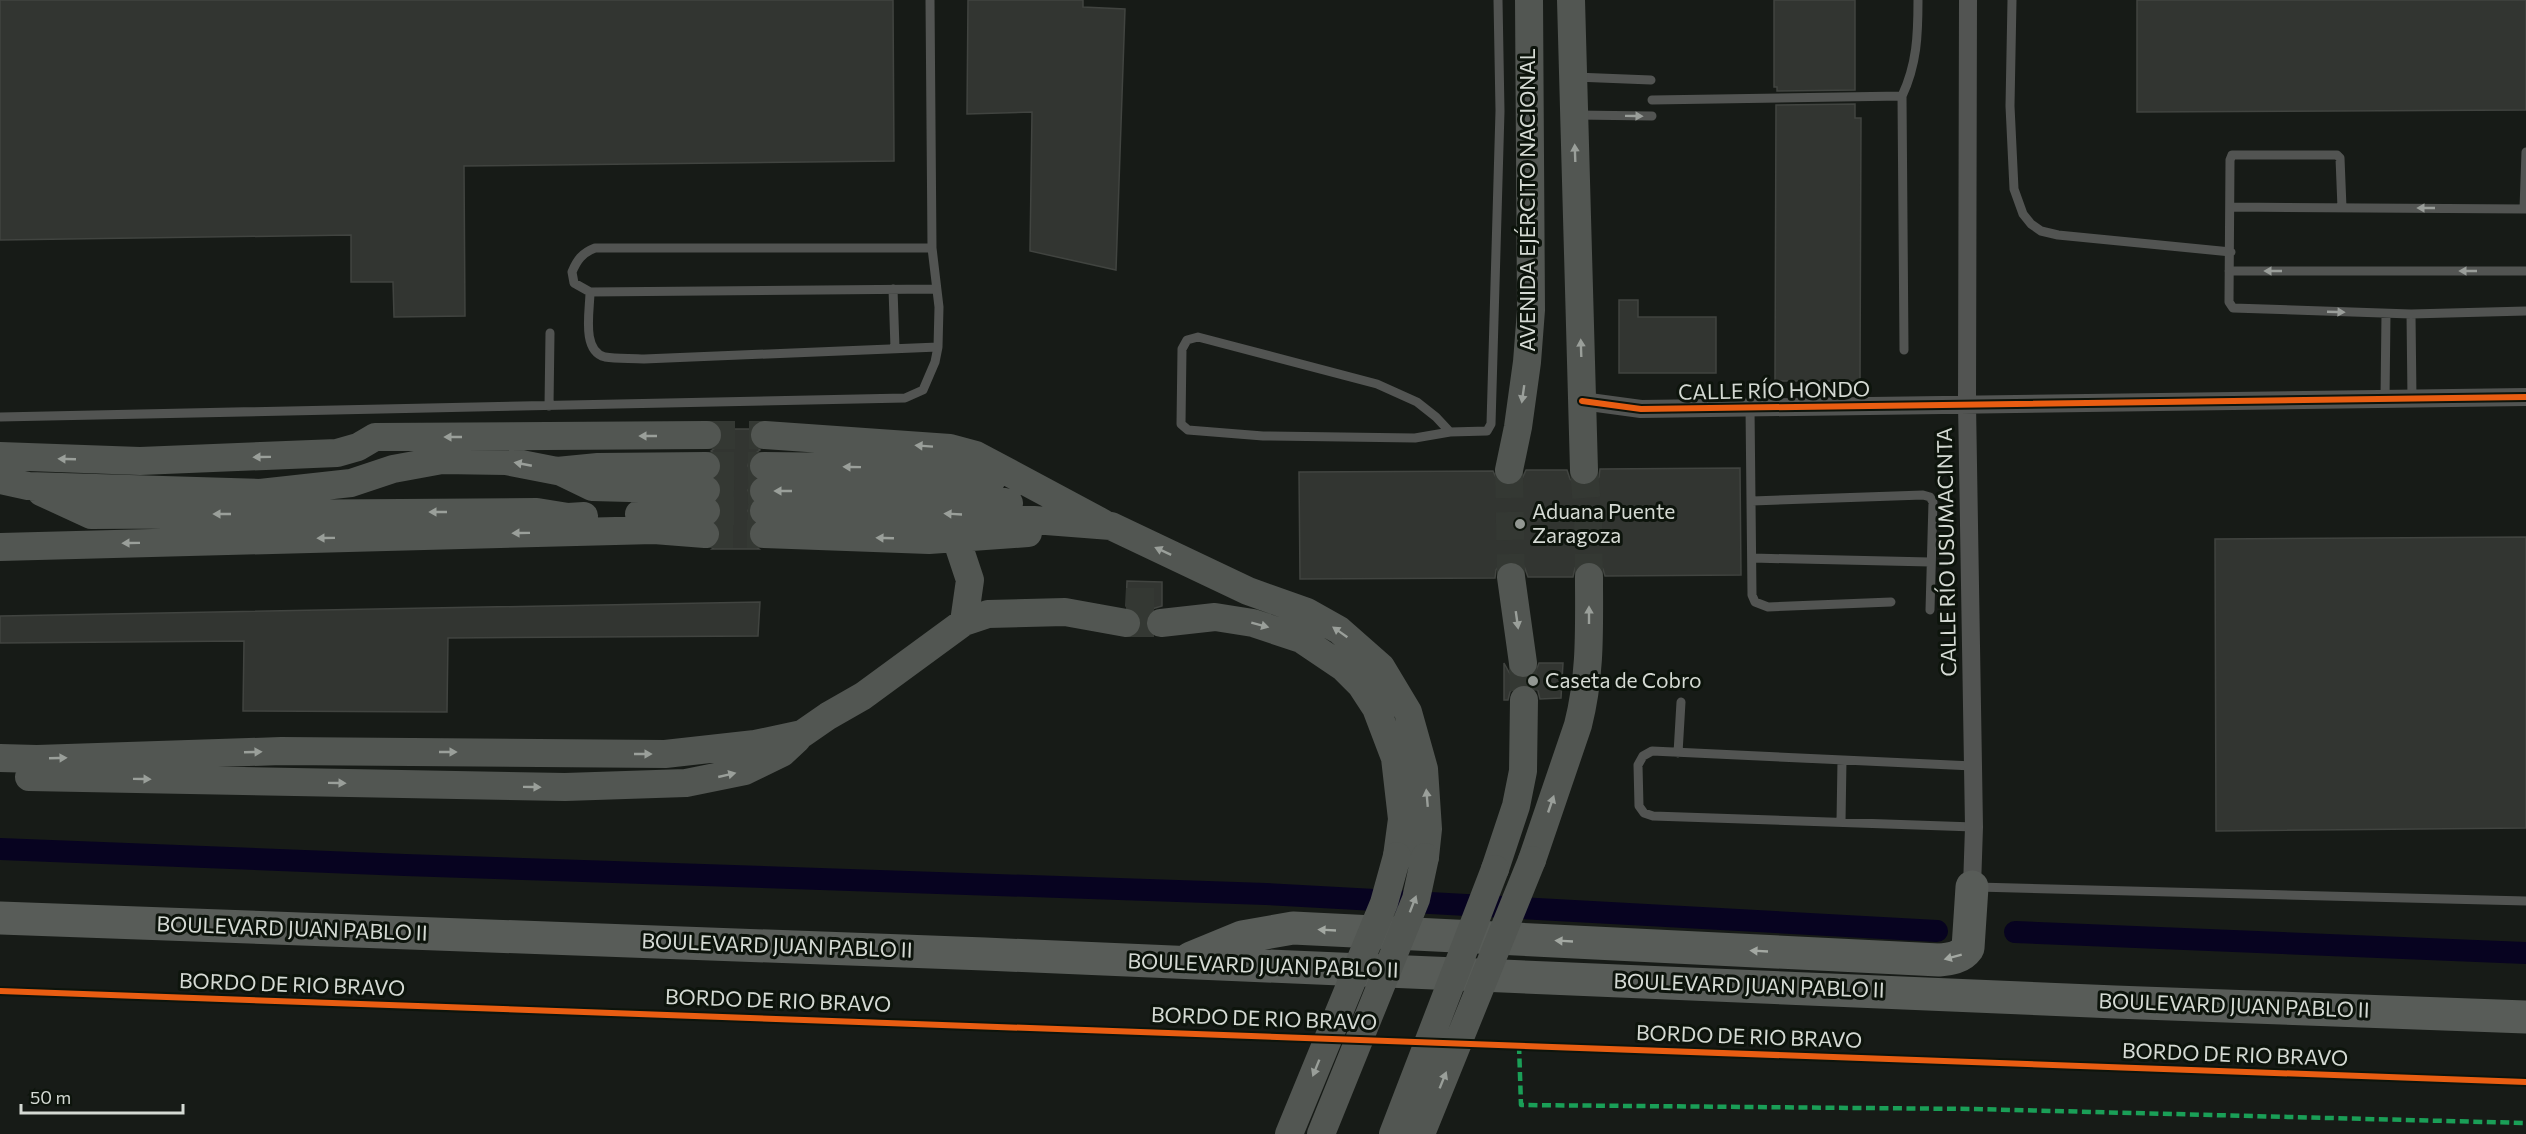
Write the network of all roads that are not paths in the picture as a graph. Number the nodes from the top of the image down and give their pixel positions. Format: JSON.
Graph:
{"nodes":[{"id":1,"x":930,"y":0,"type":"edge"},
{"id":2,"x":1498,"y":0,"type":"edge"},
{"id":3,"x":1529,"y":0,"type":"edge"},
{"id":4,"x":1571,"y":0,"type":"edge"},
{"id":5,"x":1918,"y":0,"type":"edge"},
{"id":6,"x":1968,"y":0,"type":"edge"},
{"id":7,"x":2013,"y":0,"type":"edge"},
{"id":8,"x":1574,"y":77,"type":"junction"},
{"id":9,"x":1651,"y":80,"type":"dead end"},
{"id":10,"x":1902,"y":96,"type":"junction"},
{"id":11,"x":1652,"y":100,"type":"dead end"},
{"id":12,"x":1574,"y":114,"type":"junction"},
{"id":13,"x":1652,"y":116,"type":"dead end"},
{"id":14,"x":2526,"y":152,"type":"edge"},
{"id":15,"x":2230,"y":207,"type":"junction"},
{"id":16,"x":2342,"y":208,"type":"junction"},
{"id":17,"x":2525,"y":209,"type":"edge"},
{"id":18,"x":932,"y":248,"type":"junction"},
{"id":19,"x":2231,"y":252,"type":"junction"},
{"id":20,"x":2229,"y":271,"type":"junction"},
{"id":21,"x":2526,"y":271,"type":"edge"},
{"id":22,"x":893,"y":289,"type":"junction"},
{"id":23,"x":936,"y":289,"type":"junction"},
{"id":24,"x":590,"y":292,"type":"junction"},
{"id":25,"x":2526,"y":311,"type":"edge"},
{"id":26,"x":2386,"y":314,"type":"junction"},
{"id":27,"x":2410,"y":314,"type":"junction"},
{"id":28,"x":550,"y":333,"type":"dead end"},
{"id":29,"x":938,"y":347,"type":"junction"},
{"id":30,"x":895,"y":348,"type":"junction"},
{"id":31,"x":1904,"y":350,"type":"dead end"},
{"id":32,"x":2526,"y":398,"type":"edge"},
{"id":33,"x":2385,"y":399,"type":"junction"},
{"id":34,"x":2412,"y":399,"type":"junction"},
{"id":35,"x":1582,"y":401,"type":"junction"},
{"id":36,"x":1967,"y":404,"type":"junction"},
{"id":37,"x":549,"y":406,"type":"junction"},
{"id":38,"x":1750,"y":407,"type":"junction"},
{"id":39,"x":0,"y":417,"type":"edge"},
{"id":40,"x":1450,"y":432,"type":"junction"},
{"id":41,"x":707,"y":435,"type":"tunnel mouth"},
{"id":42,"x":765,"y":435,"type":"tunnel mouth"},
{"id":43,"x":0,"y":456,"type":"edge"},
{"id":44,"x":1509,"y":470,"type":"tunnel mouth"},
{"id":45,"x":1584,"y":470,"type":"tunnel mouth"},
{"id":46,"x":557,"y":471,"type":"junction"},
{"id":47,"x":0,"y":480,"type":"edge"},
{"id":48,"x":28,"y":486,"type":"junction"},
{"id":49,"x":592,"y":487,"type":"junction"},
{"id":50,"x":706,"y":500,"type":"junction"},
{"id":51,"x":764,"y":500,"type":"junction"},
{"id":52,"x":1752,"y":501,"type":"junction"},
{"id":53,"x":92,"y":515,"type":"junction"},
{"id":54,"x":557,"y":515,"type":"junction"},
{"id":55,"x":1110,"y":526,"type":"junction"},
{"id":56,"x":956,"y":538,"type":"junction"},
{"id":57,"x":34,"y":545,"type":"junction"},
{"id":58,"x":0,"y":547,"type":"edge"},
{"id":59,"x":1752,"y":558,"type":"junction"},
{"id":60,"x":1930,"y":562,"type":"junction"},
{"id":61,"x":1512,"y":577,"type":"tunnel mouth"},
{"id":62,"x":1589,"y":577,"type":"tunnel mouth"},
{"id":63,"x":1891,"y":602,"type":"dead end"},
{"id":64,"x":1930,"y":610,"type":"dead end"},
{"id":65,"x":1126,"y":612,"type":"tunnel mouth"},
{"id":66,"x":1161,"y":612,"type":"tunnel mouth"},
{"id":67,"x":964,"y":622,"type":"junction"},
{"id":68,"x":1523,"y":663,"type":"tunnel mouth"},
{"id":69,"x":1524,"y":700,"type":"tunnel mouth"},
{"id":70,"x":1681,"y":702,"type":"dead end"},
{"id":71,"x":802,"y":734,"type":"junction"},
{"id":72,"x":1678,"y":753,"type":"junction"},
{"id":73,"x":0,"y":758,"type":"edge"},
{"id":74,"x":1842,"y":760,"type":"junction"},
{"id":75,"x":1972,"y":766,"type":"junction"},
{"id":76,"x":0,"y":776,"type":"edge"},
{"id":77,"x":1841,"y":822,"type":"junction"},
{"id":78,"x":1974,"y":827,"type":"junction"},
{"id":79,"x":1972,"y":887,"type":"junction"},
{"id":80,"x":2526,"y":901,"type":"edge"},
{"id":81,"x":0,"y":918,"type":"edge"},
{"id":82,"x":1180,"y":962,"type":"junction"},
{"id":83,"x":2526,"y":1017,"type":"edge"},
{"id":84,"x":1289,"y":1134,"type":"edge"},
{"id":85,"x":1321,"y":1134,"type":"edge"},
{"id":86,"x":1393,"y":1134,"type":"edge"},
{"id":87,"x":1421,"y":1134,"type":"edge"}],
"edges":[{"from":1,"to":18,"type":"lane"},
{"from":2,"to":40,"type":"lane"},
{"from":3,"to":44,"type":"main road","name":"AVENIDA EJÉRCITO NACIONAL","one_way":true},
{"from":4,"to":8,"type":"main road"},
{"from":5,"to":10,"type":"lane"},
{"from":6,"to":36,"type":"street","name":"CALLE RÍO USUMACINTA"},
{"from":7,"to":19,"type":"lane"},
{"from":8,"to":9,"type":"lane"},
{"from":8,"to":12,"type":"main road"},
{"from":10,"to":11,"type":"lane"},
{"from":10,"to":31,"type":"lane"},
{"from":12,"to":13,"type":"lane","one_way":true},
{"from":35,"to":12,"type":"main road","one_way":true},
{"from":14,"to":17,"type":"lane"},
{"from":15,"to":16,"type":"lane"},
{"from":15,"to":16,"type":"lane"},
{"from":15,"to":19,"type":"lane"},
{"from":17,"to":16,"type":"lane","one_way":true},
{"from":18,"to":23,"type":"lane"},
{"from":18,"to":24,"type":"lane"},
{"from":19,"to":20,"type":"lane"},
{"from":21,"to":20,"type":"lane","one_way":true},
{"from":20,"to":26,"type":"lane","one_way":true},
{"from":22,"to":23,"type":"lane"},
{"from":22,"to":24,"type":"lane"},
{"from":22,"to":30,"type":"lane"},
{"from":23,"to":29,"type":"lane"},
{"from":24,"to":30,"type":"lane"},
{"from":25,"to":27,"type":"lane"},
{"from":26,"to":27,"type":"lane"},
{"from":26,"to":33,"type":"lane"},
{"from":27,"to":34,"type":"lane"},
{"from":28,"to":37,"type":"lane"},
{"from":29,"to":30,"type":"lane"},
{"from":29,"to":37,"type":"lane"},
{"from":32,"to":34,"type":"street","name":"CALLE RÍO HONDO"},
{"from":33,"to":34,"type":"street","name":"CALLE RÍO HONDO"},
{"from":33,"to":36,"type":"street","name":"CALLE RÍO HONDO"},
{"from":35,"to":38,"type":"street","name":"CALLE RÍO HONDO"},
{"from":35,"to":45,"type":"main road"},
{"from":36,"to":38,"type":"street","name":"CALLE RÍO HONDO"},
{"from":36,"to":75,"type":"street","name":"CALLE RÍO USUMACINTA"},
{"from":37,"to":39,"type":"lane"},
{"from":38,"to":52,"type":"lane"},
{"from":40,"to":40,"type":"lane"},
{"from":41,"to":43,"type":"main road","one_way":true},
{"from":55,"to":42,"type":"main road","one_way":true},
{"from":46,"to":48,"type":"main road","one_way":true},
{"from":46,"to":49,"type":"main road"},
{"from":46,"to":50,"type":"main road"},
{"from":47,"to":48,"type":"main road"},
{"from":48,"to":53,"type":"main road"},
{"from":49,"to":50,"type":"main road"},
{"from":49,"to":54,"type":"main road"},
{"from":50,"to":54,"type":"main road"},
{"from":50,"to":57,"type":"main road","one_way":true},
{"from":55,"to":51,"type":"main road","one_way":true},
{"from":55,"to":51,"type":"main road","one_way":true},
{"from":56,"to":51,"type":"main road","one_way":true},
{"from":52,"to":59,"type":"lane"},
{"from":52,"to":60,"type":"lane"},
{"from":54,"to":53,"type":"main road","one_way":true},
{"from":53,"to":57,"type":"main road"},
{"from":55,"to":56,"type":"main road"},
{"from":85,"to":55,"type":"main road","one_way":true,"bridge":true},
{"from":56,"to":67,"type":"main road"},
{"from":57,"to":58,"type":"main road"},
{"from":59,"to":60,"type":"lane"},
{"from":59,"to":63,"type":"lane"},
{"from":60,"to":64,"type":"lane"},
{"from":61,"to":68,"type":"main road","one_way":true},
{"from":87,"to":62,"type":"main road","one_way":true,"bridge":true},
{"from":65,"to":67,"type":"main road"},
{"from":66,"to":84,"type":"main road","one_way":true,"bridge":true},
{"from":67,"to":71,"type":"main road"},
{"from":69,"to":86,"type":"main road","bridge":true},
{"from":70,"to":72,"type":"lane"},
{"from":73,"to":71,"type":"main road","one_way":true},
{"from":76,"to":71,"type":"main road","one_way":true},
{"from":72,"to":74,"type":"lane"},
{"from":72,"to":77,"type":"lane"},
{"from":74,"to":75,"type":"lane"},
{"from":74,"to":77,"type":"lane"},
{"from":75,"to":78,"type":"street","name":"CALLE RÍO USUMACINTA"},
{"from":77,"to":78,"type":"lane"},
{"from":78,"to":79,"type":"street","name":"CALLE RÍO USUMACINTA"},
{"from":79,"to":80,"type":"lane"},
{"from":79,"to":82,"type":"highway","one_way":true},
{"from":81,"to":82,"type":"highway","name":"BOULEVARD JUAN PABLO II"},
{"from":82,"to":83,"type":"highway","name":"BOULEVARD JUAN PABLO II"}]}
